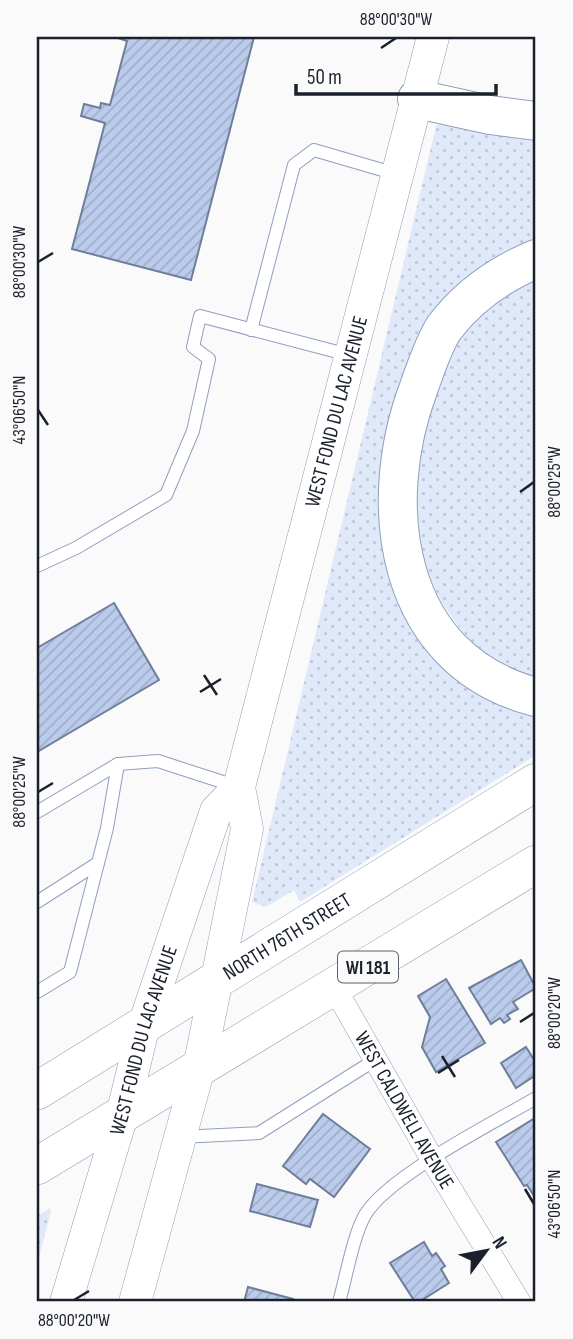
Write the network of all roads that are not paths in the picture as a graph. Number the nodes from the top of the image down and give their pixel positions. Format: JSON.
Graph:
{"nodes":[{"id":1,"x":433,"y":37,"type":"edge"},
{"id":2,"x":417,"y":99,"type":"junction"},
{"id":3,"x":536,"y":121,"type":"edge"},
{"id":4,"x":397,"y":175,"type":"junction"},
{"id":5,"x":536,"y":259,"type":"edge"},
{"id":6,"x":251,"y":330,"type":"junction"},
{"id":7,"x":350,"y":356,"type":"junction"},
{"id":8,"x":37,"y":566,"type":"edge"},
{"id":9,"x":536,"y":697,"type":"edge"},
{"id":10,"x":118,"y":764,"type":"junction"},
{"id":11,"x":536,"y":782,"type":"edge"},
{"id":12,"x":239,"y":787,"type":"junction"},
{"id":13,"x":37,"y":812,"type":"edge"},
{"id":14,"x":98,"y":863,"type":"junction"},
{"id":15,"x":536,"y":864,"type":"edge"},
{"id":16,"x":37,"y":902,"type":"edge"},
{"id":17,"x":215,"y":983,"type":"junction"},
{"id":18,"x":334,"y":987,"type":"junction"},
{"id":19,"x":37,"y":992,"type":"edge"},
{"id":20,"x":144,"y":1026,"type":"junction"},
{"id":21,"x":375,"y":1060,"type":"junction"},
{"id":22,"x":199,"y":1068,"type":"junction"},
{"id":23,"x":37,"y":1091,"type":"edge"},
{"id":24,"x":536,"y":1098,"type":"edge"},
{"id":25,"x":122,"y":1115,"type":"junction"},
{"id":26,"x":180,"y":1137,"type":"junction"},
{"id":27,"x":432,"y":1159,"type":"junction"},
{"id":28,"x":37,"y":1166,"type":"edge"},
{"id":29,"x":66,"y":1302,"type":"edge"},
{"id":30,"x":135,"y":1302,"type":"edge"},
{"id":31,"x":340,"y":1302,"type":"edge"},
{"id":32,"x":519,"y":1302,"type":"edge"}],
"edges":[{"from":1,"to":2,"type":"street","name":"WEST FOND DU LAC AVENUE"},
{"from":2,"to":3,"type":"highway"},
{"from":2,"to":4,"type":"street","name":"WEST FOND DU LAC AVENUE"},
{"from":4,"to":6,"type":"lane"},
{"from":4,"to":7,"type":"street","name":"WEST FOND DU LAC AVENUE"},
{"from":5,"to":9,"type":"highway"},
{"from":6,"to":7,"type":"lane"},
{"from":6,"to":8,"type":"lane"},
{"from":7,"to":12,"type":"street","name":"WEST FOND DU LAC AVENUE"},
{"from":10,"to":12,"type":"lane"},
{"from":10,"to":13,"type":"lane"},
{"from":10,"to":14,"type":"lane"},
{"from":11,"to":17,"type":"main road","name":"NORTH 76TH STREET"},
{"from":12,"to":17,"type":"street","name":"WEST FOND DU LAC AVENUE"},
{"from":12,"to":20,"type":"street","name":"WEST FOND DU LAC AVENUE"},
{"from":14,"to":16,"type":"lane"},
{"from":14,"to":19,"type":"lane"},
{"from":15,"to":18,"type":"main road","number":"WI 181"},
{"from":17,"to":20,"type":"main road","name":"NORTH 76TH STREET"},
{"from":17,"to":22,"type":"street","name":"WEST FOND DU LAC AVENUE"},
{"from":18,"to":21,"type":"street","name":"WEST CALDWELL AVENUE"},
{"from":18,"to":22,"type":"main road","number":"WI 181"},
{"from":20,"to":23,"type":"main road","name":"NORTH 76TH STREET"},
{"from":20,"to":25,"type":"street","name":"WEST FOND DU LAC AVENUE"},
{"from":21,"to":26,"type":"lane"},
{"from":21,"to":27,"type":"street","name":"WEST CALDWELL AVENUE"},
{"from":22,"to":25,"type":"main road","number":"WI 181"},
{"from":22,"to":26,"type":"street","name":"WEST FOND DU LAC AVENUE"},
{"from":24,"to":27,"type":"lane"},
{"from":25,"to":28,"type":"main road","number":"WI 181"},
{"from":25,"to":29,"type":"street","name":"WEST FOND DU LAC AVENUE"},
{"from":26,"to":30,"type":"street","name":"WEST FOND DU LAC AVENUE"},
{"from":27,"to":31,"type":"lane"},
{"from":27,"to":32,"type":"street","name":"WEST CALDWELL AVENUE"}]}
